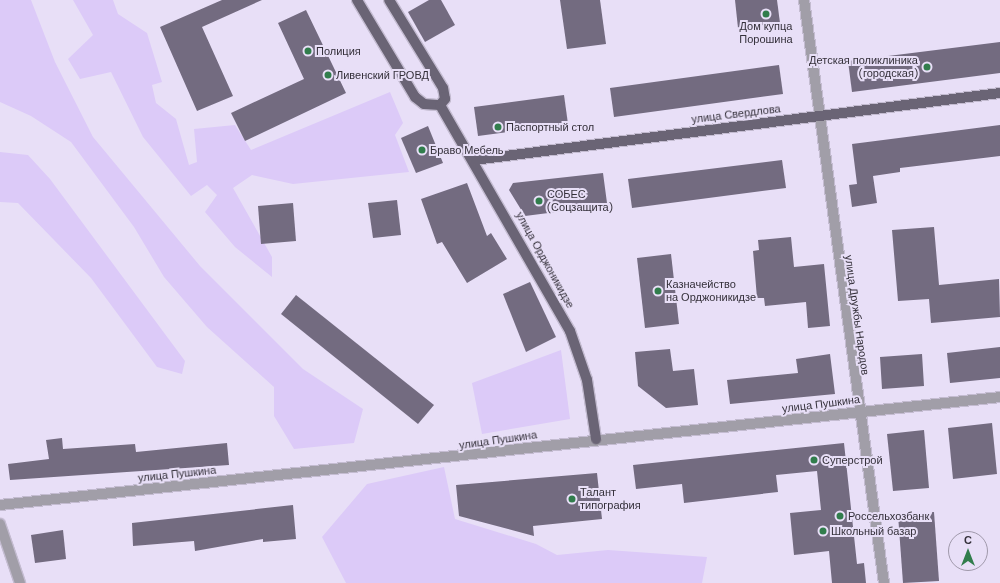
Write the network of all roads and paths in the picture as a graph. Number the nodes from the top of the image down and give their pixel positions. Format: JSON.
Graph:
{"nodes":[{"id":1,"x":358,"y":0,"type":"edge"},
{"id":2,"x":389,"y":0,"type":"edge"},
{"id":3,"x":804,"y":0,"type":"edge"},
{"id":4,"x":1000,"y":93,"type":"edge"},
{"id":5,"x":440,"y":104,"type":"junction"},
{"id":6,"x":818,"y":116,"type":"junction"},
{"id":7,"x":474,"y":160,"type":"junction"},
{"id":8,"x":1000,"y":397,"type":"edge"},
{"id":9,"x":858,"y":412,"type":"junction"},
{"id":10,"x":596,"y":439,"type":"junction"},
{"id":11,"x":0,"y":505,"type":"edge"},
{"id":12,"x":0,"y":524,"type":"edge"},
{"id":13,"x":20,"y":583,"type":"edge"},
{"id":14,"x":884,"y":583,"type":"edge"}],
"edges":[{"from":1,"to":5,"type":"main road"},
{"from":2,"to":5,"type":"main road"},
{"from":3,"to":6,"type":"street"},
{"from":4,"to":6,"type":"main road","name":"улица Свердлова"},
{"from":5,"to":7,"type":"main road","name":"улица Орджоникидзе"},
{"from":6,"to":7,"type":"main road","name":"улица Свердлова"},
{"from":6,"to":9,"type":"street","name":"улица Дружбы Народов"},
{"from":7,"to":10,"type":"main road","name":"улица Орджоникидзе"},
{"from":8,"to":9,"type":"street","name":"улица Пушкина"},
{"from":9,"to":10,"type":"street","name":"улица Пушкина"},
{"from":9,"to":14,"type":"street","name":"улица Дружбы Народов"},
{"from":10,"to":11,"type":"street","name":"улица Пушкина"},
{"from":12,"to":13,"type":"street"}]}
